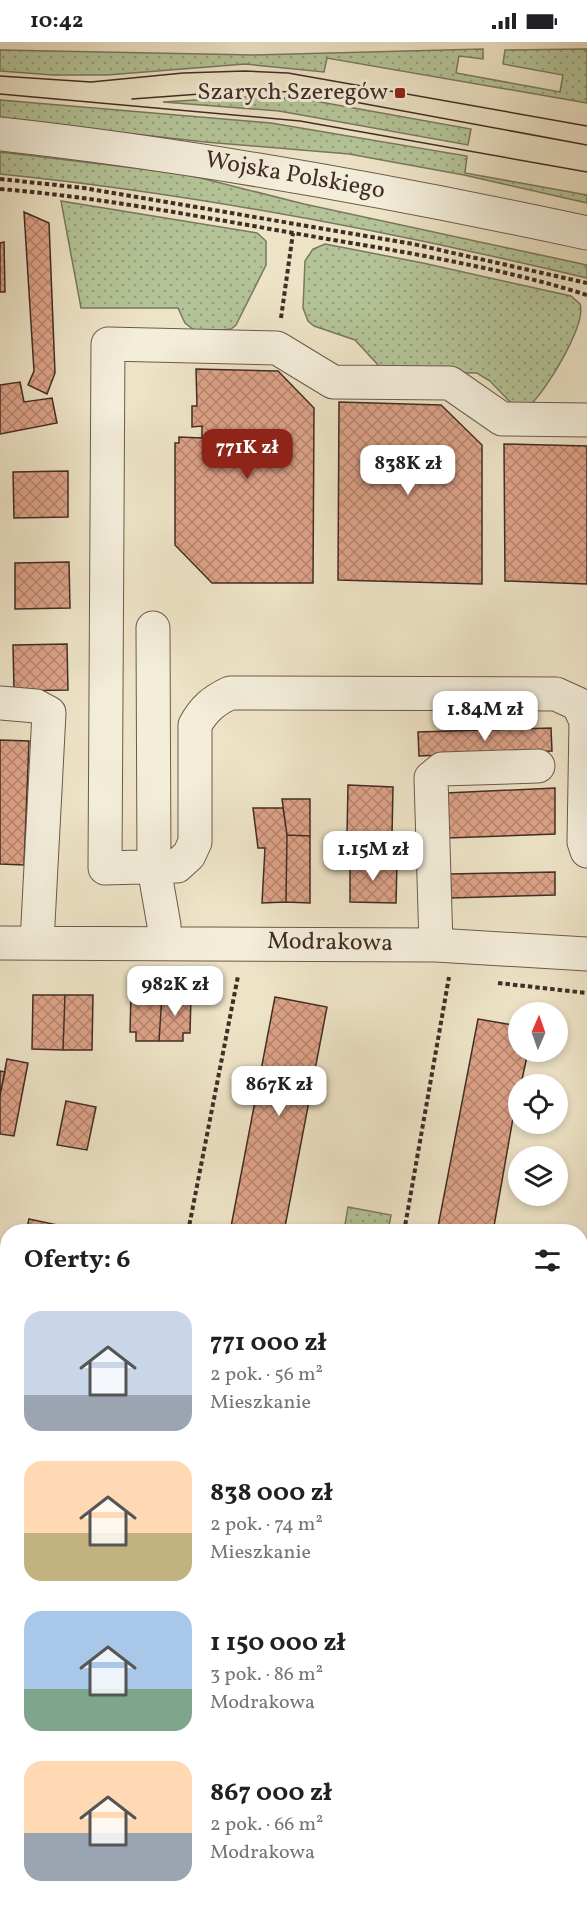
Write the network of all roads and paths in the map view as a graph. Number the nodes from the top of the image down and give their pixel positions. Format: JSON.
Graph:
{"nodes":[{"id":1,"x":0,"y":134,"type":"edge"},
{"id":2,"x":0,"y":179,"type":"edge"},
{"id":3,"x":0,"y":189,"type":"edge"},
{"id":4,"x":293,"y":233,"type":"junction"},
{"id":5,"x":587,"y":233,"type":"edge"},
{"id":6,"x":587,"y":283,"type":"edge"},
{"id":7,"x":587,"y":296,"type":"edge"},
{"id":8,"x":277,"y":348,"type":"junction"},
{"id":9,"x":587,"y":420,"type":"edge"},
{"id":10,"x":153,"y":628,"type":"dead end"},
{"id":11,"x":0,"y":703,"type":"edge"},
{"id":12,"x":538,"y":766,"type":"dead end"},
{"id":13,"x":587,"y":851,"type":"edge"},
{"id":14,"x":154,"y":868,"type":"junction"},
{"id":15,"x":37,"y":943,"type":"junction"},
{"id":16,"x":0,"y":944,"type":"edge"},
{"id":17,"x":164,"y":944,"type":"junction"},
{"id":18,"x":436,"y":945,"type":"junction"},
{"id":19,"x":587,"y":954,"type":"edge"},
{"id":20,"x":226,"y":974,"type":"dead end"},
{"id":21,"x":238,"y":974,"type":"junction"},
{"id":22,"x":250,"y":975,"type":"dead end"},
{"id":23,"x":438,"y":977,"type":"dead end"},
{"id":24,"x":496,"y":982,"type":"dead end"},
{"id":25,"x":587,"y":993,"type":"edge"},
{"id":26,"x":190,"y":1224,"type":"edge"},
{"id":27,"x":405,"y":1224,"type":"edge"}],
"edges":[{"from":1,"to":5,"type":"street","name":"Wojska Polskiego"},
{"from":2,"to":6,"type":"path"},
{"from":3,"to":4,"type":"path"},
{"from":4,"to":7,"type":"path"},
{"from":4,"to":8,"type":"path"},
{"from":8,"to":9,"type":"street"},
{"from":8,"to":14,"type":"street"},
{"from":10,"to":14,"type":"street"},
{"from":11,"to":15,"type":"street"},
{"from":12,"to":18,"type":"street"},
{"from":13,"to":14,"type":"street"},
{"from":14,"to":17,"type":"street"},
{"from":15,"to":16,"type":"street","name":"Modrakowa"},
{"from":15,"to":17,"type":"street","name":"Modrakowa"},
{"from":17,"to":18,"type":"street","name":"Modrakowa"},
{"from":18,"to":19,"type":"street","name":"Modrakowa"},
{"from":20,"to":21,"type":"path"},
{"from":21,"to":22,"type":"path"},
{"from":21,"to":26,"type":"path"},
{"from":23,"to":27,"type":"path"},
{"from":24,"to":25,"type":"path"}]}
